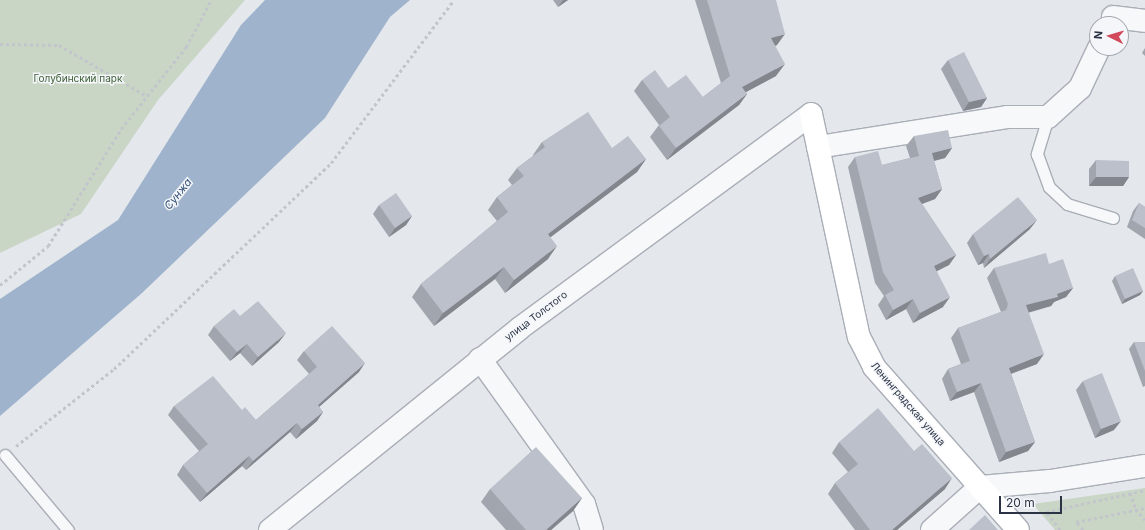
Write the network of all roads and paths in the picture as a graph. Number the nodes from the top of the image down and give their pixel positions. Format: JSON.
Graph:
{"nodes":[{"id":1,"x":210,"y":0,"type":"edge"},
{"id":2,"x":454,"y":0,"type":"edge"},
{"id":3,"x":1113,"y":14,"type":"edge"},
{"id":4,"x":1145,"y":21,"type":"edge"},
{"id":5,"x":0,"y":44,"type":"edge"},
{"id":6,"x":1095,"y":56,"type":"edge"},
{"id":7,"x":147,"y":96,"type":"junction"},
{"id":8,"x":811,"y":114,"type":"joint"},
{"id":9,"x":1048,"y":117,"type":"junction"},
{"id":10,"x":818,"y":147,"type":"junction"},
{"id":11,"x":1114,"y":218,"type":"dead end"},
{"id":12,"x":0,"y":285,"type":"edge"},
{"id":13,"x":480,"y":360,"type":"junction"},
{"id":14,"x":5,"y":455,"type":"joint"},
{"id":15,"x":1145,"y":466,"type":"edge"},
{"id":16,"x":980,"y":487,"type":"junction"},
{"id":17,"x":1145,"y":490,"type":"edge"},
{"id":18,"x":1130,"y":493,"type":"junction"},
{"id":19,"x":1145,"y":508,"type":"edge"},
{"id":20,"x":1136,"y":510,"type":"junction"},
{"id":21,"x":1145,"y":520,"type":"edge"},
{"id":22,"x":68,"y":530,"type":"edge"},
{"id":23,"x":270,"y":530,"type":"edge"},
{"id":24,"x":592,"y":530,"type":"edge"},
{"id":25,"x":932,"y":530,"type":"edge"},
{"id":26,"x":1018,"y":530,"type":"edge"},
{"id":27,"x":1060,"y":530,"type":"edge"},
{"id":28,"x":1083,"y":530,"type":"edge"}],
"edges":[{"from":1,"to":7,"type":"path"},
{"from":2,"to":14,"type":"path"},
{"from":3,"to":4,"type":"street"},
{"from":5,"to":7,"type":"path"},
{"from":6,"to":9,"type":"street"},
{"from":7,"to":12,"type":"path"},
{"from":8,"to":10,"type":"main road","name":"Ленинградская улица"},
{"from":8,"to":13,"type":"street","name":"улица Толстого"},
{"from":9,"to":10,"type":"street"},
{"from":9,"to":11,"type":"lane"},
{"from":10,"to":16,"type":"main road","name":"Ленинградская улица"},
{"from":13,"to":23,"type":"street","name":"улица Толстого"},
{"from":13,"to":24,"type":"street"},
{"from":14,"to":22,"type":"lane"},
{"from":15,"to":16,"type":"street"},
{"from":16,"to":25,"type":"street"},
{"from":16,"to":26,"type":"main road","name":"Ленинградская улица"},
{"from":17,"to":18,"type":"path"},
{"from":18,"to":20,"type":"path"},
{"from":18,"to":27,"type":"path"},
{"from":19,"to":20,"type":"path"},
{"from":20,"to":21,"type":"path"},
{"from":20,"to":28,"type":"path"}]}
